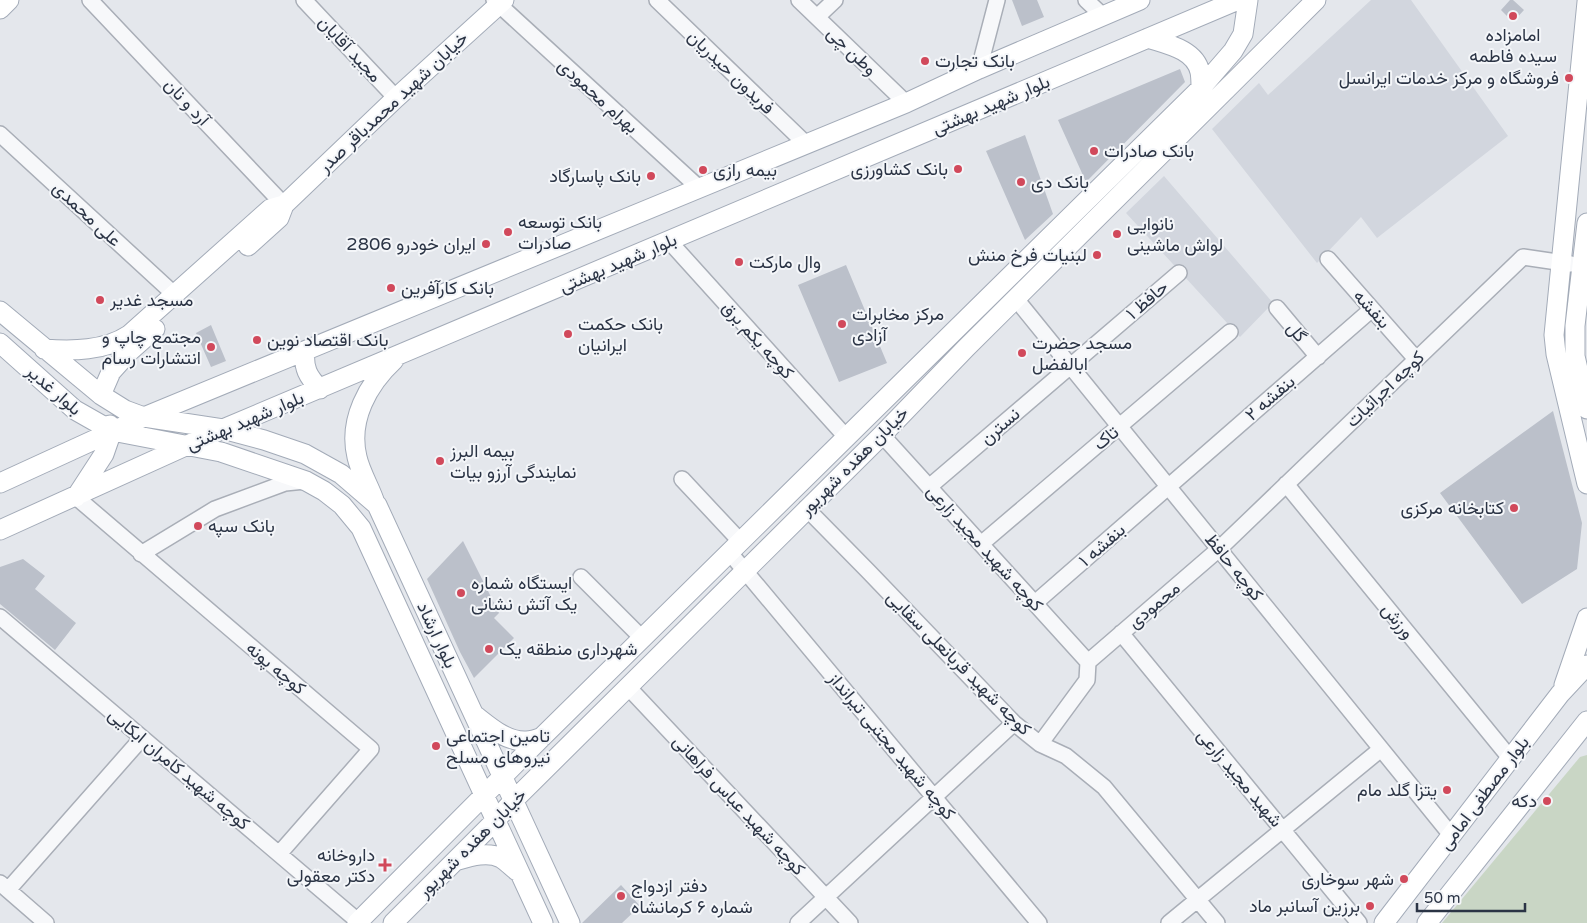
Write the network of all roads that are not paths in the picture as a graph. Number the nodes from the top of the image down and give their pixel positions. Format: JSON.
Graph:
{"nodes":[{"id":1,"x":9,"y":0,"type":"edge"},
{"id":2,"x":90,"y":0,"type":"edge"},
{"id":3,"x":304,"y":0,"type":"edge"},
{"id":4,"x":657,"y":0,"type":"edge"},
{"id":5,"x":799,"y":0,"type":"edge"},
{"id":6,"x":835,"y":0,"type":"edge"},
{"id":7,"x":997,"y":0,"type":"edge"},
{"id":8,"x":1086,"y":0,"type":"edge"},
{"id":9,"x":1140,"y":0,"type":"edge"},
{"id":10,"x":1238,"y":0,"type":"edge"},
{"id":11,"x":1248,"y":0,"type":"edge"},
{"id":12,"x":1316,"y":0,"type":"edge"},
{"id":13,"x":499,"y":2,"type":"edge"},
{"id":14,"x":1587,"y":2,"type":"edge"},
{"id":15,"x":0,"y":9,"type":"edge"},
{"id":16,"x":1103,"y":16,"type":"junction"},
{"id":17,"x":817,"y":18,"type":"junction"},
{"id":18,"x":1148,"y":38,"type":"junction"},
{"id":19,"x":979,"y":69,"type":"junction"},
{"id":20,"x":1201,"y":88,"type":"junction"},
{"id":21,"x":396,"y":98,"type":"junction"},
{"id":22,"x":906,"y":103,"type":"junction"},
{"id":23,"x":0,"y":134,"type":"edge"},
{"id":24,"x":805,"y":143,"type":"junction"},
{"id":25,"x":698,"y":188,"type":"junction"},
{"id":26,"x":284,"y":204,"type":"junction"},
{"id":27,"x":1587,"y":222,"type":"edge"},
{"id":28,"x":669,"y":241,"type":"junction"},
{"id":29,"x":1328,"y":259,"type":"dead end"},
{"id":30,"x":1563,"y":263,"type":"junction"},
{"id":31,"x":1585,"y":266,"type":"edge"},
{"id":32,"x":1179,"y":273,"type":"dead end"},
{"id":33,"x":175,"y":295,"type":"junction"},
{"id":34,"x":1016,"y":299,"type":"junction"},
{"id":35,"x":1277,"y":308,"type":"dead end"},
{"id":36,"x":1372,"y":309,"type":"junction"},
{"id":37,"x":0,"y":310,"type":"edge"},
{"id":38,"x":1230,"y":332,"type":"dead end"},
{"id":39,"x":0,"y":343,"type":"edge"},
{"id":40,"x":44,"y":349,"type":"junction"},
{"id":41,"x":306,"y":351,"type":"junction"},
{"id":42,"x":401,"y":354,"type":"junction"},
{"id":43,"x":1318,"y":357,"type":"junction"},
{"id":44,"x":1416,"y":359,"type":"junction"},
{"id":45,"x":1070,"y":366,"type":"junction"},
{"id":46,"x":320,"y":389,"type":"junction"},
{"id":47,"x":100,"y":395,"type":"junction"},
{"id":48,"x":1587,"y":409,"type":"edge"},
{"id":49,"x":144,"y":417,"type":"junction"},
{"id":50,"x":1120,"y":426,"type":"junction"},
{"id":51,"x":223,"y":429,"type":"junction"},
{"id":52,"x":112,"y":431,"type":"junction"},
{"id":53,"x":882,"y":435,"type":"junction"},
{"id":54,"x":847,"y":438,"type":"junction"},
{"id":55,"x":189,"y":445,"type":"junction"},
{"id":56,"x":682,"y":479,"type":"dead end"},
{"id":57,"x":306,"y":481,"type":"junction"},
{"id":58,"x":0,"y":484,"type":"edge"},
{"id":59,"x":1286,"y":484,"type":"junction"},
{"id":60,"x":1587,"y":484,"type":"edge"},
{"id":61,"x":1168,"y":486,"type":"junction"},
{"id":62,"x":929,"y":487,"type":"junction"},
{"id":63,"x":76,"y":497,"type":"junction"},
{"id":64,"x":377,"y":506,"type":"junction"},
{"id":65,"x":806,"y":508,"type":"junction"},
{"id":66,"x":0,"y":530,"type":"edge"},
{"id":67,"x":981,"y":544,"type":"junction"},
{"id":68,"x":736,"y":548,"type":"junction"},
{"id":69,"x":1219,"y":549,"type":"junction"},
{"id":70,"x":141,"y":554,"type":"junction"},
{"id":71,"x":745,"y":570,"type":"junction"},
{"id":72,"x":581,"y":577,"type":"dead end"},
{"id":73,"x":1035,"y":603,"type":"junction"},
{"id":74,"x":0,"y":617,"type":"edge"},
{"id":75,"x":1587,"y":618,"type":"edge"},
{"id":76,"x":431,"y":622,"type":"junction"},
{"id":77,"x":408,"y":632,"type":"junction"},
{"id":78,"x":1121,"y":633,"type":"junction"},
{"id":79,"x":643,"y":639,"type":"junction"},
{"id":80,"x":1088,"y":662,"type":"junction"},
{"id":81,"x":1587,"y":665,"type":"edge"},
{"id":82,"x":628,"y":687,"type":"junction"},
{"id":83,"x":1560,"y":694,"type":"junction"},
{"id":84,"x":475,"y":716,"type":"junction"},
{"id":85,"x":1587,"y":722,"type":"edge"},
{"id":86,"x":1014,"y":723,"type":"junction"},
{"id":87,"x":142,"y":738,"type":"junction"},
{"id":88,"x":542,"y":738,"type":"junction"},
{"id":89,"x":1587,"y":742,"type":"edge"},
{"id":90,"x":1040,"y":744,"type":"junction"},
{"id":91,"x":1381,"y":748,"type":"junction"},
{"id":92,"x":1562,"y":752,"type":"junction"},
{"id":93,"x":1510,"y":758,"type":"junction"},
{"id":94,"x":502,"y":778,"type":"junction"},
{"id":95,"x":484,"y":796,"type":"junction"},
{"id":96,"x":934,"y":797,"type":"junction"},
{"id":97,"x":513,"y":801,"type":"junction"},
{"id":98,"x":495,"y":821,"type":"junction"},
{"id":99,"x":1283,"y":829,"type":"junction"},
{"id":100,"x":1451,"y":835,"type":"junction"},
{"id":101,"x":279,"y":854,"type":"junction"},
{"id":102,"x":454,"y":862,"type":"junction"},
{"id":103,"x":520,"y":874,"type":"junction"},
{"id":104,"x":4,"y":886,"type":"edge"},
{"id":105,"x":826,"y":897,"type":"junction"},
{"id":106,"x":1197,"y":900,"type":"junction"},
{"id":107,"x":358,"y":922,"type":"edge"},
{"id":108,"x":46,"y":923,"type":"edge"},
{"id":109,"x":393,"y":923,"type":"edge"},
{"id":110,"x":543,"y":923,"type":"edge"},
{"id":111,"x":570,"y":923,"type":"edge"},
{"id":112,"x":798,"y":923,"type":"edge"},
{"id":113,"x":850,"y":923,"type":"edge"},
{"id":114,"x":1040,"y":923,"type":"edge"},
{"id":115,"x":1169,"y":923,"type":"edge"},
{"id":116,"x":1216,"y":923,"type":"edge"},
{"id":117,"x":1359,"y":923,"type":"edge"},
{"id":118,"x":1384,"y":923,"type":"edge"},
{"id":119,"x":1427,"y":923,"type":"edge"}],
"edges":[{"from":1,"to":15,"type":"main road"},
{"from":2,"to":26,"type":"street","name":"آرد و نان"},
{"from":3,"to":21,"type":"street","name":"مجید آقایان"},
{"from":4,"to":24,"type":"street","name":"فریدون حیدریان"},
{"from":5,"to":17,"type":"street","name":"وطن چی"},
{"from":6,"to":17,"type":"street"},
{"from":7,"to":19,"type":"street"},
{"from":8,"to":16,"type":"street"},
{"from":9,"to":16,"type":"main road","name":"بلوار شهید بهشتی"},
{"from":10,"to":18,"type":"main road","name":"بلوار شهید بهشتی"},
{"from":11,"to":20,"type":"main road","name":"خیابان هفده شهریور"},
{"from":12,"to":34,"type":"main road","name":"خیابان هفده شهریور"},
{"from":13,"to":21,"type":"main road","name":"خیابان شهید محمدباقر صدر"},
{"from":13,"to":25,"type":"street","name":"بهرام محمودی"},
{"from":14,"to":30,"type":"main road"},
{"from":16,"to":19,"type":"main road","name":"بلوار شهید بهشتی"},
{"from":17,"to":22,"type":"street","name":"وطن چی"},
{"from":18,"to":20,"type":"main road"},
{"from":18,"to":28,"type":"main road","name":"بلوار شهید بهشتی"},
{"from":19,"to":22,"type":"main road","name":"بلوار شهید بهشتی"},
{"from":20,"to":54,"type":"main road","name":"خیابان هفده شهریور"},
{"from":21,"to":26,"type":"main road","name":"خیابان شهید محمدباقر صدر"},
{"from":22,"to":24,"type":"main road","name":"بلوار شهید بهشتی"},
{"from":23,"to":33,"type":"street","name":"علی محمدی"},
{"from":24,"to":25,"type":"main road","name":"بلوار شهید بهشتی"},
{"from":25,"to":41,"type":"main road","name":"بلوار شهید بهشتی"},
{"from":26,"to":33,"type":"main road","name":"خیابان شهید محمدباقر صدر"},
{"from":26,"to":47,"type":"main road","name":"خیابان شهید محمدباقر صدر"},
{"from":27,"to":31,"type":"main road"},
{"from":28,"to":42,"type":"main road","name":"بلوار شهید بهشتی"},
{"from":28,"to":54,"type":"street","name":"کوچه یکم برق"},
{"from":29,"to":36,"type":"street","name":"بنفشه"},
{"from":30,"to":31,"type":"street"},
{"from":30,"to":44,"type":"street","name":"کوچه اجرائیات"},
{"from":30,"to":60,"type":"main road"},
{"from":31,"to":48,"type":"main road"},
{"from":32,"to":45,"type":"street","name":"حافظ ۱"},
{"from":33,"to":40,"type":"main road","name":"خیابان شهید محمدباقر صدر"},
{"from":34,"to":45,"type":"street","name":"کوچه حافظ"},
{"from":34,"to":53,"type":"main road","name":"خیابان هفده شهریور"},
{"from":35,"to":43,"type":"street","name":"گل"},
{"from":36,"to":43,"type":"street","name":"بنفشه ۲"},
{"from":36,"to":44,"type":"street","name":"بنفشه"},
{"from":37,"to":40,"type":"main road","name":"بلوار غدیر"},
{"from":38,"to":50,"type":"street","name":"تاک"},
{"from":39,"to":52,"type":"main road","name":"بلوار غدیر"},
{"from":40,"to":47,"type":"main road","name":"بلوار غدیر"},
{"from":41,"to":46,"type":"main road"},
{"from":41,"to":49,"type":"main road","name":"بلوار شهید بهشتی"},
{"from":42,"to":46,"type":"main road","name":"بلوار شهید بهشتی"},
{"from":42,"to":64,"type":"main road"},
{"from":43,"to":61,"type":"street","name":"بنفشه ۲"},
{"from":44,"to":59,"type":"street","name":"کوچه اجرائیات"},
{"from":45,"to":50,"type":"street","name":"کوچه حافظ"},
{"from":45,"to":62,"type":"street","name":"نسترن"},
{"from":46,"to":51,"type":"main road","name":"بلوار شهید بهشتی"},
{"from":47,"to":49,"type":"main road","name":"بلوار غدیر"},
{"from":47,"to":52,"type":"main road"},
{"from":49,"to":51,"type":"main road","name":"بلوار ارشاد"},
{"from":49,"to":52,"type":"main road","name":"بلوار شهید بهشتی"},
{"from":50,"to":61,"type":"street","name":"کوچه حافظ"},
{"from":50,"to":67,"type":"street","name":"تاک"},
{"from":51,"to":55,"type":"main road","name":"بلوار شهید بهشتی"},
{"from":51,"to":64,"type":"main road","name":"بلوار ارشاد"},
{"from":52,"to":55,"type":"main road","name":"بلوار غدیر"},
{"from":52,"to":58,"type":"main road","name":"بلوار شهید بهشتی"},
{"from":52,"to":63,"type":"main road"},
{"from":53,"to":62,"type":"street","name":"کوچه شهید مجید زارعی"},
{"from":53,"to":65,"type":"main road","name":"خیابان هفده شهریور"},
{"from":54,"to":68,"type":"main road","name":"خیابان هفده شهریور"},
{"from":55,"to":57,"type":"main road","name":"بلوار ارشاد"},
{"from":55,"to":63,"type":"main road","name":"بلوار شهید بهشتی"},
{"from":56,"to":68,"type":"street","name":"کوچه شهید مجتبی تیرانداز"},
{"from":57,"to":70,"type":"street"},
{"from":57,"to":77,"type":"main road","name":"بلوار ارشاد"},
{"from":59,"to":69,"type":"street","name":"کوچه اجرائیات"},
{"from":59,"to":93,"type":"street","name":"ورزش"},
{"from":61,"to":69,"type":"street","name":"کوچه حافظ"},
{"from":61,"to":73,"type":"street","name":"بنفشه ۱"},
{"from":62,"to":67,"type":"street","name":"کوچه شهید مجید زارعی"},
{"from":63,"to":66,"type":"main road","name":"بلوار شهید بهشتی"},
{"from":63,"to":70,"type":"street","name":"کوچه پونه"},
{"from":64,"to":76,"type":"main road","name":"بلوار ارشاد"},
{"from":65,"to":71,"type":"main road","name":"خیابان هفده شهریور"},
{"from":65,"to":86,"type":"street","name":"کوچه شهید قربانعلی سقایی"},
{"from":67,"to":73,"type":"street","name":"کوچه شهید مجید زارعی"},
{"from":68,"to":71,"type":"street","name":"کوچه شهید مجتبی تیرانداز"},
{"from":68,"to":79,"type":"main road","name":"خیابان هفده شهریور"},
{"from":69,"to":78,"type":"street","name":"محمودی"},
{"from":69,"to":91,"type":"street","name":"کوچه حافظ"},
{"from":70,"to":101,"type":"street","name":"کوچه پونه"},
{"from":71,"to":82,"type":"main road","name":"خیابان هفده شهریور"},
{"from":71,"to":96,"type":"street","name":"کوچه شهید مجتبی تیرانداز"},
{"from":72,"to":79,"type":"street"},
{"from":73,"to":80,"type":"street","name":"کوچه شهید مجید زارعی"},
{"from":74,"to":87,"type":"street","name":"کوچه شهید کامران ابکایی"},
{"from":75,"to":83,"type":"main road"},
{"from":76,"to":77,"type":"main road"},
{"from":76,"to":84,"type":"main road","name":"بلوار ارشاد"},
{"from":77,"to":95,"type":"main road","name":"بلوار ارشاد"},
{"from":78,"to":80,"type":"street","name":"محمودی"},
{"from":78,"to":99,"type":"street","name":"شهید مجید زارعی"},
{"from":79,"to":88,"type":"main road","name":"خیابان هفده شهریور"},
{"from":80,"to":90,"type":"street"},
{"from":81,"to":83,"type":"main road","name":"بلوار مصطفی امامی"},
{"from":82,"to":97,"type":"main road","name":"خیابان هفده شهریور"},
{"from":82,"to":105,"type":"street","name":"کوچه شهید عباس فراهانی"},
{"from":83,"to":93,"type":"main road","name":"بلوار مصطفی امامی"},
{"from":84,"to":88,"type":"main road"},
{"from":84,"to":94,"type":"main road","name":"بلوار ارشاد"},
{"from":85,"to":92,"type":"main road","name":"بلوار مصطفی امامی"},
{"from":86,"to":90,"type":"street","name":"کوچه شهید قربانعلی سقایی"},
{"from":86,"to":96,"type":"street"},
{"from":87,"to":101,"type":"street","name":"کوچه شهید کامران ابکایی"},
{"from":87,"to":104,"type":"street"},
{"from":88,"to":94,"type":"main road","name":"خیابان هفده شهریور"},
{"from":89,"to":92,"type":"main road"},
{"from":90,"to":106,"type":"street","name":"کوچه شهید قربانعلی سقایی"},
{"from":91,"to":99,"type":"street"},
{"from":91,"to":100,"type":"street","name":"کوچه حافظ"},
{"from":92,"to":119,"type":"main road","name":"بلوار مصطفی امامی"},
{"from":93,"to":100,"type":"main road","name":"بلوار مصطفی امامی"},
{"from":94,"to":95,"type":"main road","name":"خیابان هفده شهریور"},
{"from":94,"to":97,"type":"main road","name":"بلوار ارشاد"},
{"from":95,"to":98,"type":"main road","name":"بلوار ارشاد"},
{"from":95,"to":107,"type":"main road","name":"خیابان هفده شهریور"},
{"from":96,"to":105,"type":"street"},
{"from":96,"to":114,"type":"street","name":"کوچه شهید مجتبی تیرانداز"},
{"from":97,"to":98,"type":"main road","name":"خیابان هفده شهریور"},
{"from":97,"to":111,"type":"main road","name":"بلوار ارشاد"},
{"from":98,"to":102,"type":"main road","name":"خیابان هفده شهریور"},
{"from":98,"to":103,"type":"main road","name":"بلوار ارشاد"},
{"from":99,"to":106,"type":"street"},
{"from":99,"to":117,"type":"street","name":"شهید مجید زارعی"},
{"from":100,"to":118,"type":"main road","name":"بلوار مصطفی امامی"},
{"from":101,"to":107,"type":"street","name":"کوچه شهید کامران ابکایی"},
{"from":102,"to":103,"type":"main road"},
{"from":102,"to":109,"type":"main road","name":"خیابان هفده شهریور"},
{"from":103,"to":110,"type":"main road","name":"بلوار ارشاد"},
{"from":104,"to":108,"type":"street"},
{"from":105,"to":112,"type":"street"},
{"from":105,"to":113,"type":"street","name":"کوچه شهید عباس فراهانی"},
{"from":106,"to":115,"type":"street"},
{"from":106,"to":116,"type":"street","name":"کوچه شهید قربانعلی سقایی"}]}
